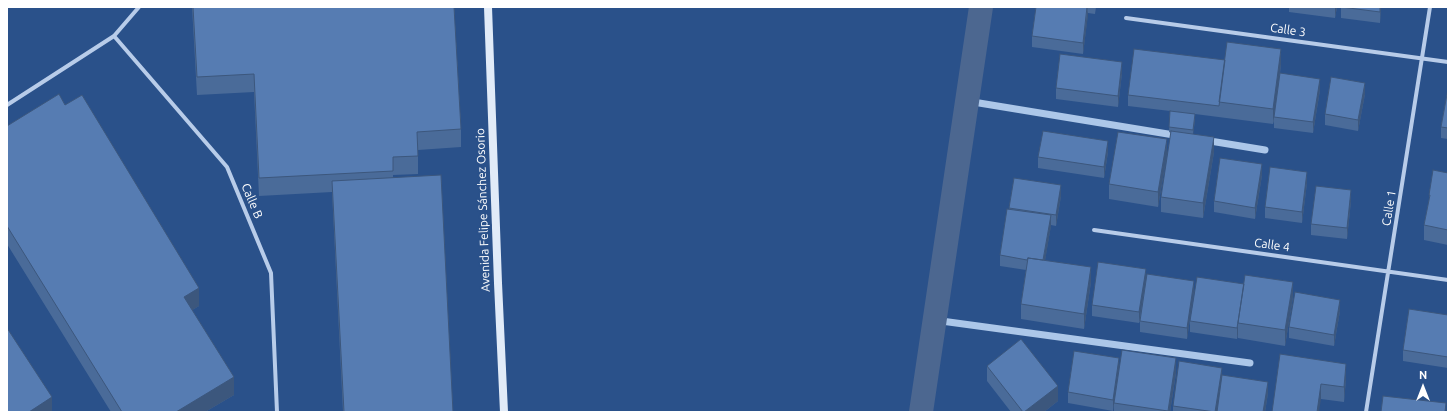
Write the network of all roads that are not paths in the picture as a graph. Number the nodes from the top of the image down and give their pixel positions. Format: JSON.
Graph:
{"nodes":[{"id":1,"x":139,"y":7,"type":"edge"},
{"id":2,"x":488,"y":7,"type":"edge"},
{"id":3,"x":1430,"y":7,"type":"edge"},
{"id":4,"x":1126,"y":18,"type":"dead end"},
{"id":5,"x":114,"y":36,"type":"junction"},
{"id":6,"x":1422,"y":58,"type":"junction"},
{"id":7,"x":1448,"y":62,"type":"edge"},
{"id":8,"x":7,"y":105,"type":"edge"},
{"id":9,"x":1094,"y":230,"type":"dead end"},
{"id":10,"x":1389,"y":272,"type":"junction"},
{"id":11,"x":1448,"y":280,"type":"edge"},
{"id":12,"x":277,"y":412,"type":"edge"},
{"id":13,"x":504,"y":412,"type":"edge"},
{"id":14,"x":1366,"y":412,"type":"edge"}],
"edges":[{"from":1,"to":5,"type":"street"},
{"from":2,"to":13,"type":"street","name":"Avenida Felipe Sánchez Osorio"},
{"from":3,"to":6,"type":"street","name":"Calle 1"},
{"from":4,"to":6,"type":"street","name":"Calle 3"},
{"from":5,"to":8,"type":"street"},
{"from":5,"to":12,"type":"street","name":"Calle B"},
{"from":6,"to":7,"type":"street","name":"Calle 3"},
{"from":6,"to":10,"type":"street","name":"Calle 1"},
{"from":9,"to":10,"type":"street","name":"Calle 4"},
{"from":10,"to":11,"type":"street","name":"Calle 4"},
{"from":10,"to":14,"type":"street","name":"Calle 1"}]}
